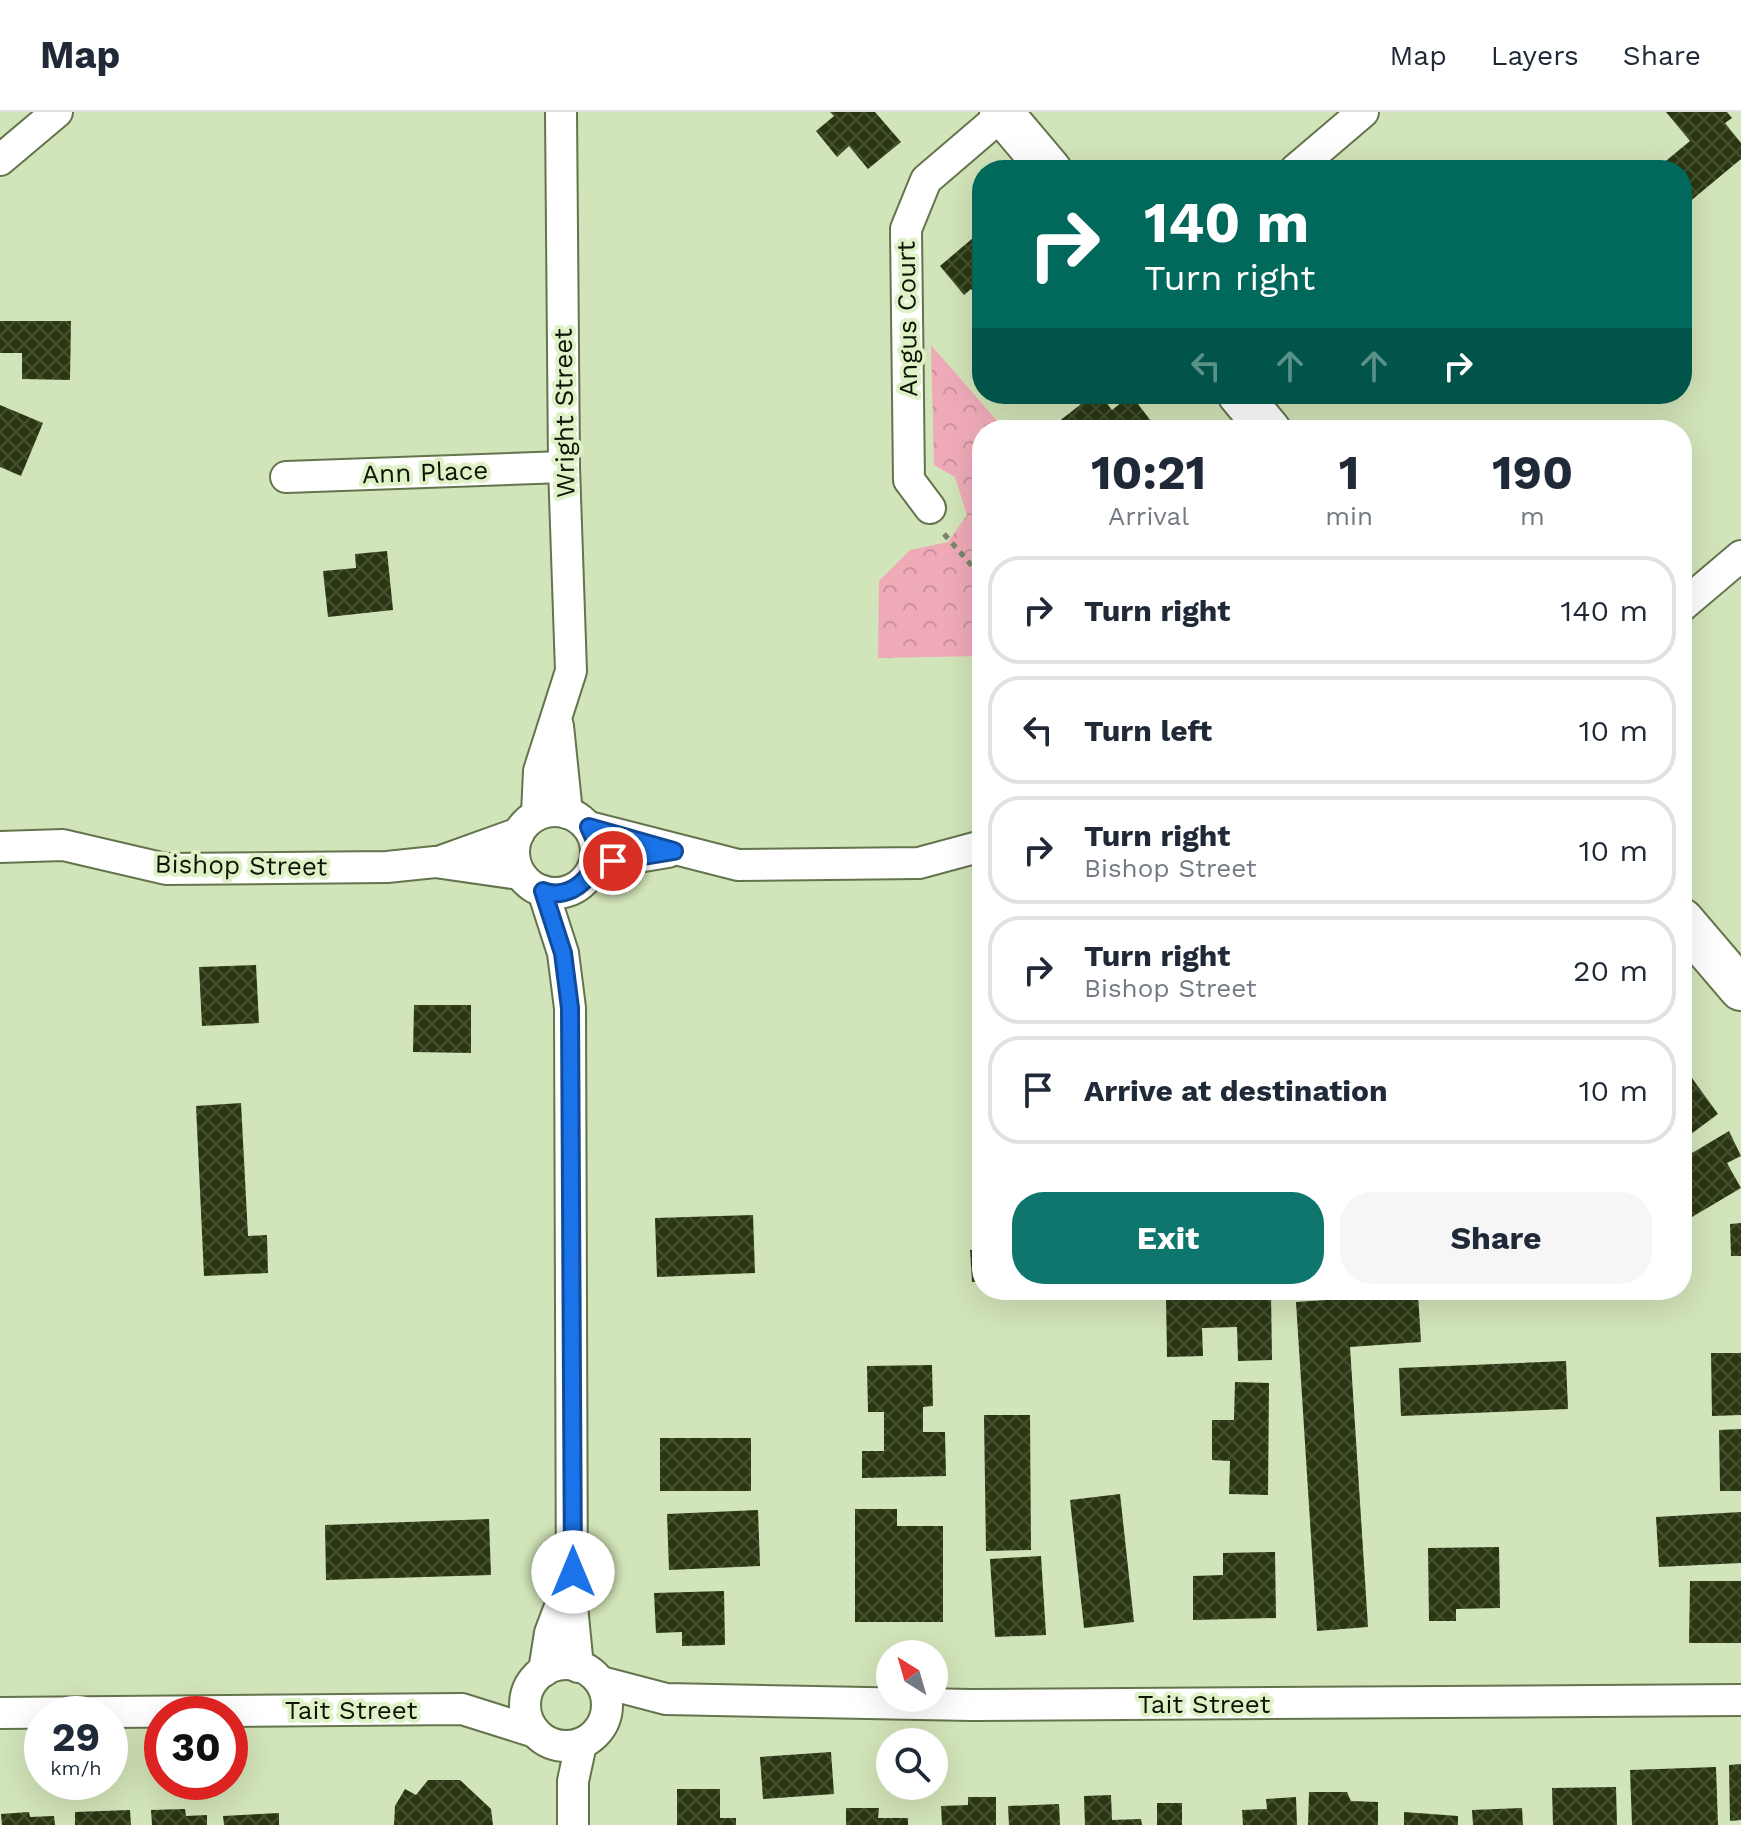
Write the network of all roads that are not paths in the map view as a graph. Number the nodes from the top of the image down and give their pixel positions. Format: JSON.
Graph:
{"nodes":[{"id":1,"x":57,"y":112,"type":"edge"},
{"id":2,"x":561,"y":112,"type":"edge"},
{"id":3,"x":1363,"y":112,"type":"edge"},
{"id":4,"x":1002,"y":113,"type":"edge"},
{"id":5,"x":0,"y":160,"type":"edge"},
{"id":6,"x":1042,"y":160,"type":"edge"},
{"id":7,"x":1307,"y":160,"type":"edge"},
{"id":8,"x":1247,"y":404,"type":"edge"},
{"id":9,"x":1261,"y":420,"type":"edge"},
{"id":10,"x":564,"y":467,"type":"junction"},
{"id":11,"x":286,"y":477,"type":"dead end"},
{"id":12,"x":930,"y":508,"type":"road end"},
{"id":13,"x":1741,"y":556,"type":"edge"},
{"id":14,"x":1692,"y":598,"type":"edge"},
{"id":15,"x":557,"y":712,"type":"junction"},
{"id":16,"x":578,"y":820,"type":"junction"},
{"id":17,"x":528,"y":824,"type":"junction"},
{"id":18,"x":0,"y":847,"type":"edge"},
{"id":19,"x":972,"y":849,"type":"edge"},
{"id":20,"x":674,"y":851,"type":"junction"},
{"id":21,"x":435,"y":862,"type":"junction"},
{"id":22,"x":596,"y":864,"type":"junction"},
{"id":23,"x":544,"y":886,"type":"junction"},
{"id":24,"x":1692,"y":932,"type":"edge"},
{"id":25,"x":1741,"y":989,"type":"edge"},
{"id":26,"x":573,"y":1572,"type":"junction"},
{"id":27,"x":590,"y":1674,"type":"junction"},
{"id":28,"x":536,"y":1680,"type":"junction"},
{"id":29,"x":666,"y":1699,"type":"junction"},
{"id":30,"x":1741,"y":1700,"type":"edge"},
{"id":31,"x":462,"y":1709,"type":"junction"},
{"id":32,"x":0,"y":1713,"type":"edge"},
{"id":33,"x":606,"y":1717,"type":"junction"},
{"id":34,"x":557,"y":1740,"type":"junction"},
{"id":35,"x":573,"y":1825,"type":"edge"}],
"edges":[{"from":1,"to":5,"type":"street"},
{"from":2,"to":10,"type":"street","name":"Wright Street"},
{"from":3,"to":7,"type":"street"},
{"from":4,"to":6,"type":"street"},
{"from":4,"to":12,"type":"street","name":"Angus Court"},
{"from":8,"to":9,"type":"street"},
{"from":10,"to":11,"type":"street","name":"Ann Place"},
{"from":10,"to":15,"type":"street","name":"Wright Street"},
{"from":13,"to":14,"type":"street"},
{"from":15,"to":16,"type":"street","name":"Wright Street"},
{"from":15,"to":17,"type":"street","name":"Wright Street"},
{"from":16,"to":17,"type":"street"},
{"from":16,"to":20,"type":"street"},
{"from":16,"to":22,"type":"street"},
{"from":17,"to":21,"type":"street","name":"Bishop Street"},
{"from":17,"to":23,"type":"street"},
{"from":18,"to":21,"type":"street","name":"Bishop Street"},
{"from":19,"to":20,"type":"street"},
{"from":20,"to":22,"type":"street"},
{"from":21,"to":23,"type":"street","name":"Bishop Street"},
{"from":22,"to":23,"type":"street"},
{"from":23,"to":26,"type":"street"},
{"from":24,"to":25,"type":"street"},
{"from":26,"to":27,"type":"street"},
{"from":26,"to":28,"type":"street"},
{"from":27,"to":28,"type":"street"},
{"from":27,"to":29,"type":"street","name":"Tait Street"},
{"from":27,"to":33,"type":"street"},
{"from":28,"to":31,"type":"street","name":"Tait Street"},
{"from":28,"to":34,"type":"street"},
{"from":29,"to":30,"type":"street","name":"Tait Street"},
{"from":29,"to":33,"type":"street","name":"Tait Street"},
{"from":31,"to":32,"type":"street","name":"Tait Street"},
{"from":31,"to":34,"type":"street","name":"Tait Street"},
{"from":33,"to":34,"type":"street"},
{"from":34,"to":35,"type":"street"}]}
